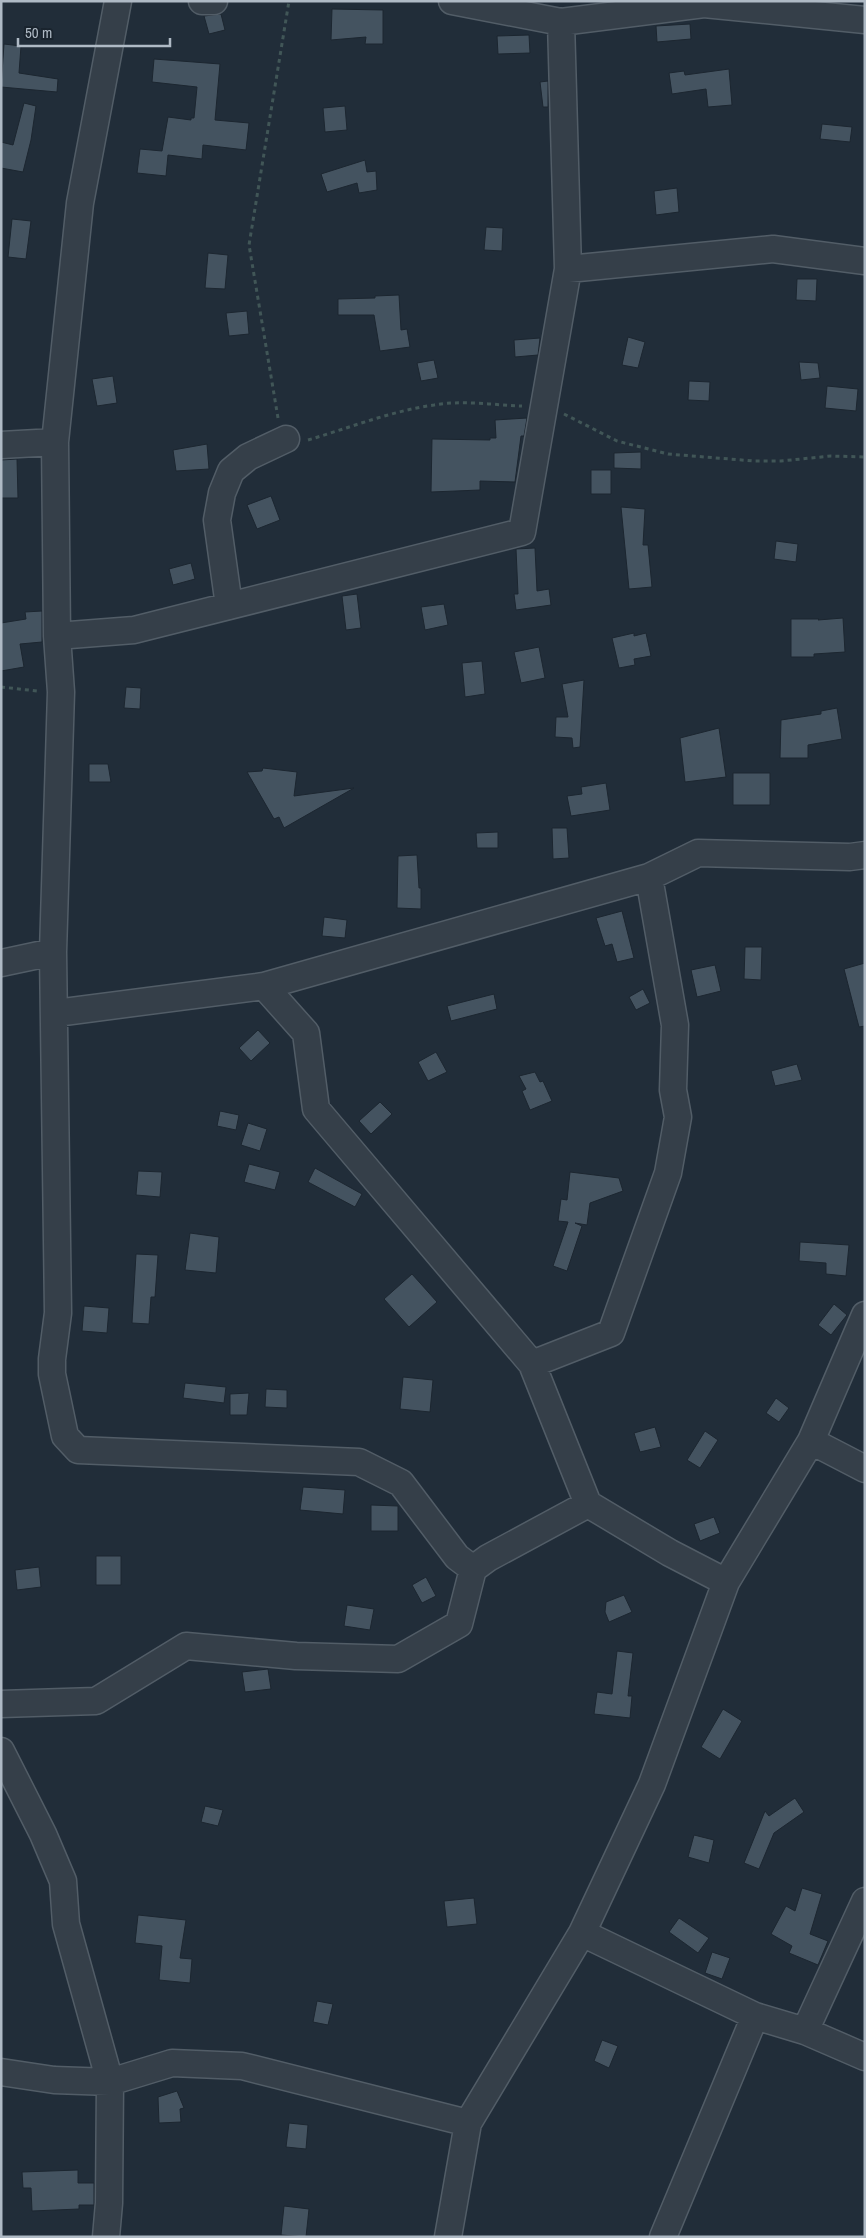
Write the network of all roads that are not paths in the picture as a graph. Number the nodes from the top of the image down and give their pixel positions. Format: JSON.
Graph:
{"nodes":[{"id":1,"x":118,"y":1,"type":"edge"},
{"id":2,"x":202,"y":1,"type":"edge"},
{"id":3,"x":214,"y":1,"type":"edge"},
{"id":4,"x":459,"y":2,"type":"edge"},
{"id":5,"x":865,"y":20,"type":"edge"},
{"id":6,"x":561,"y":22,"type":"junction"},
{"id":7,"x":865,"y":261,"type":"edge"},
{"id":8,"x":568,"y":268,"type":"junction"},
{"id":9,"x":286,"y":439,"type":"road end"},
{"id":10,"x":55,"y":442,"type":"junction"},
{"id":11,"x":1,"y":445,"type":"edge"},
{"id":12,"x":230,"y":606,"type":"junction"},
{"id":13,"x":57,"y":636,"type":"junction"},
{"id":14,"x":865,"y":855,"type":"edge"},
{"id":15,"x":649,"y":877,"type":"junction"},
{"id":16,"x":53,"y":952,"type":"junction"},
{"id":17,"x":1,"y":963,"type":"edge"},
{"id":18,"x":264,"y":986,"type":"junction"},
{"id":19,"x":56,"y":1013,"type":"junction"},
{"id":20,"x":865,"y":1316,"type":"edge"},
{"id":21,"x":532,"y":1364,"type":"junction"},
{"id":22,"x":811,"y":1442,"type":"junction"},
{"id":23,"x":865,"y":1469,"type":"edge"},
{"id":24,"x":588,"y":1504,"type":"junction"},
{"id":25,"x":473,"y":1569,"type":"junction"},
{"id":26,"x":726,"y":1582,"type":"junction"},
{"id":27,"x":1,"y":1705,"type":"edge"},
{"id":28,"x":1,"y":1751,"type":"edge"},
{"id":29,"x":865,"y":1901,"type":"edge"},
{"id":30,"x":582,"y":1933,"type":"junction"},
{"id":31,"x":754,"y":2016,"type":"junction"},
{"id":32,"x":805,"y":2031,"type":"junction"},
{"id":33,"x":865,"y":2056,"type":"edge"},
{"id":34,"x":1,"y":2072,"type":"edge"},
{"id":35,"x":110,"y":2082,"type":"junction"},
{"id":36,"x":468,"y":2123,"type":"junction"},
{"id":37,"x":106,"y":2237,"type":"edge"},
{"id":38,"x":448,"y":2237,"type":"edge"},
{"id":39,"x":664,"y":2237,"type":"edge"}],
"edges":[{"from":1,"to":10,"type":"street"},
{"from":2,"to":3,"type":"street"},
{"from":4,"to":6,"type":"street"},
{"from":5,"to":6,"type":"street"},
{"from":6,"to":8,"type":"street"},
{"from":7,"to":8,"type":"street"},
{"from":8,"to":12,"type":"street"},
{"from":9,"to":12,"type":"street"},
{"from":10,"to":11,"type":"street"},
{"from":10,"to":13,"type":"street"},
{"from":12,"to":13,"type":"street"},
{"from":13,"to":16,"type":"street"},
{"from":14,"to":15,"type":"street"},
{"from":15,"to":18,"type":"street"},
{"from":15,"to":21,"type":"street"},
{"from":16,"to":17,"type":"street"},
{"from":16,"to":19,"type":"street"},
{"from":18,"to":19,"type":"street"},
{"from":18,"to":21,"type":"street"},
{"from":19,"to":25,"type":"street"},
{"from":20,"to":22,"type":"street"},
{"from":21,"to":24,"type":"street"},
{"from":22,"to":23,"type":"street"},
{"from":22,"to":26,"type":"street"},
{"from":24,"to":25,"type":"street"},
{"from":24,"to":26,"type":"street"},
{"from":25,"to":27,"type":"street"},
{"from":26,"to":30,"type":"street"},
{"from":28,"to":35,"type":"street"},
{"from":29,"to":32,"type":"street"},
{"from":30,"to":31,"type":"street"},
{"from":30,"to":36,"type":"street"},
{"from":31,"to":32,"type":"street"},
{"from":31,"to":39,"type":"street"},
{"from":32,"to":33,"type":"street"},
{"from":34,"to":35,"type":"street"},
{"from":35,"to":36,"type":"street"},
{"from":35,"to":37,"type":"street"},
{"from":36,"to":38,"type":"street"}]}
